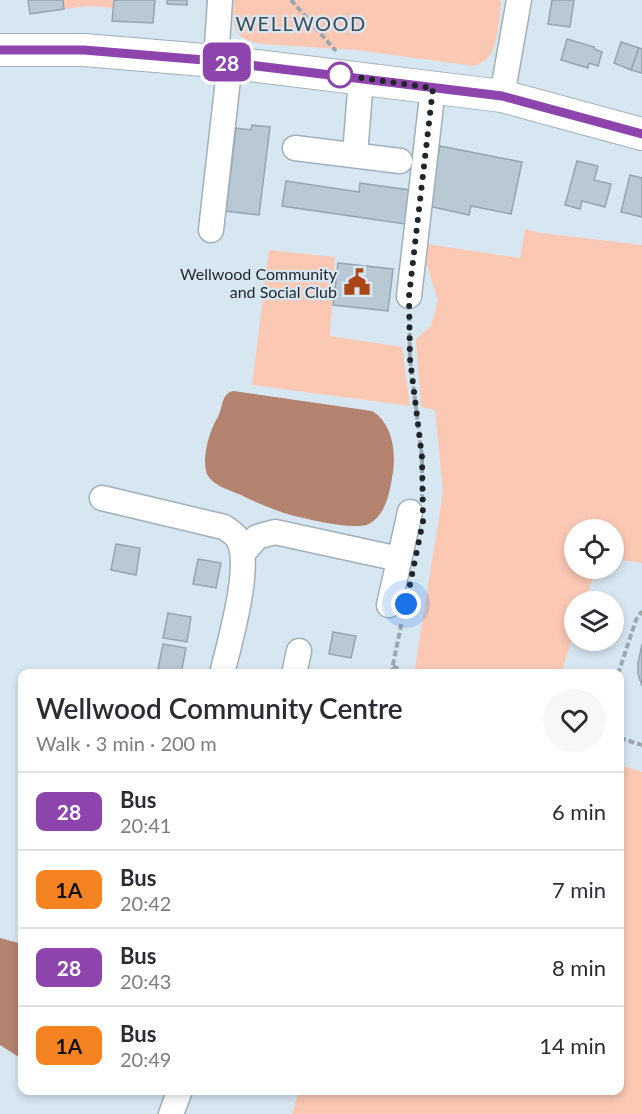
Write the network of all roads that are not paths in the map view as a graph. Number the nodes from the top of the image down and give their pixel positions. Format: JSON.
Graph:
{"nodes":[{"id":1,"x":220,"y":0,"type":"edge"},
{"id":2,"x":519,"y":0,"type":"edge"},
{"id":3,"x":0,"y":50,"type":"edge"},
{"id":4,"x":223,"y":61,"type":"junction"},
{"id":5,"x":361,"y":78,"type":"junction"},
{"id":6,"x":433,"y":88,"type":"junction"},
{"id":7,"x":502,"y":96,"type":"junction"},
{"id":8,"x":642,"y":134,"type":"edge"},
{"id":9,"x":295,"y":148,"type":"dead end"},
{"id":10,"x":355,"y":155,"type":"junction"},
{"id":11,"x":400,"y":160,"type":"dead end"},
{"id":12,"x":211,"y":230,"type":"dead end"},
{"id":13,"x":409,"y":296,"type":"road end"},
{"id":14,"x":102,"y":498,"type":"dead end"},
{"id":15,"x":416,"y":506,"type":"road end"},
{"id":16,"x":243,"y":554,"type":"junction"},
{"id":17,"x":399,"y":558,"type":"junction"},
{"id":18,"x":397,"y":608,"type":"road end"},
{"id":19,"x":223,"y":669,"type":"edge"},
{"id":20,"x":178,"y":1095,"type":"edge"},
{"id":21,"x":171,"y":1114,"type":"edge"}],
"edges":[{"from":1,"to":4,"type":"street"},
{"from":2,"to":7,"type":"street"},
{"from":3,"to":4,"type":"main road"},
{"from":4,"to":5,"type":"main road"},
{"from":4,"to":12,"type":"street"},
{"from":5,"to":6,"type":"main road"},
{"from":5,"to":10,"type":"street"},
{"from":6,"to":7,"type":"main road"},
{"from":6,"to":13,"type":"street"},
{"from":7,"to":8,"type":"main road"},
{"from":9,"to":10,"type":"street"},
{"from":10,"to":11,"type":"street"},
{"from":14,"to":16,"type":"street"},
{"from":15,"to":17,"type":"street"},
{"from":16,"to":17,"type":"street"},
{"from":16,"to":19,"type":"street"},
{"from":17,"to":18,"type":"street"},
{"from":20,"to":21,"type":"street"}]}
